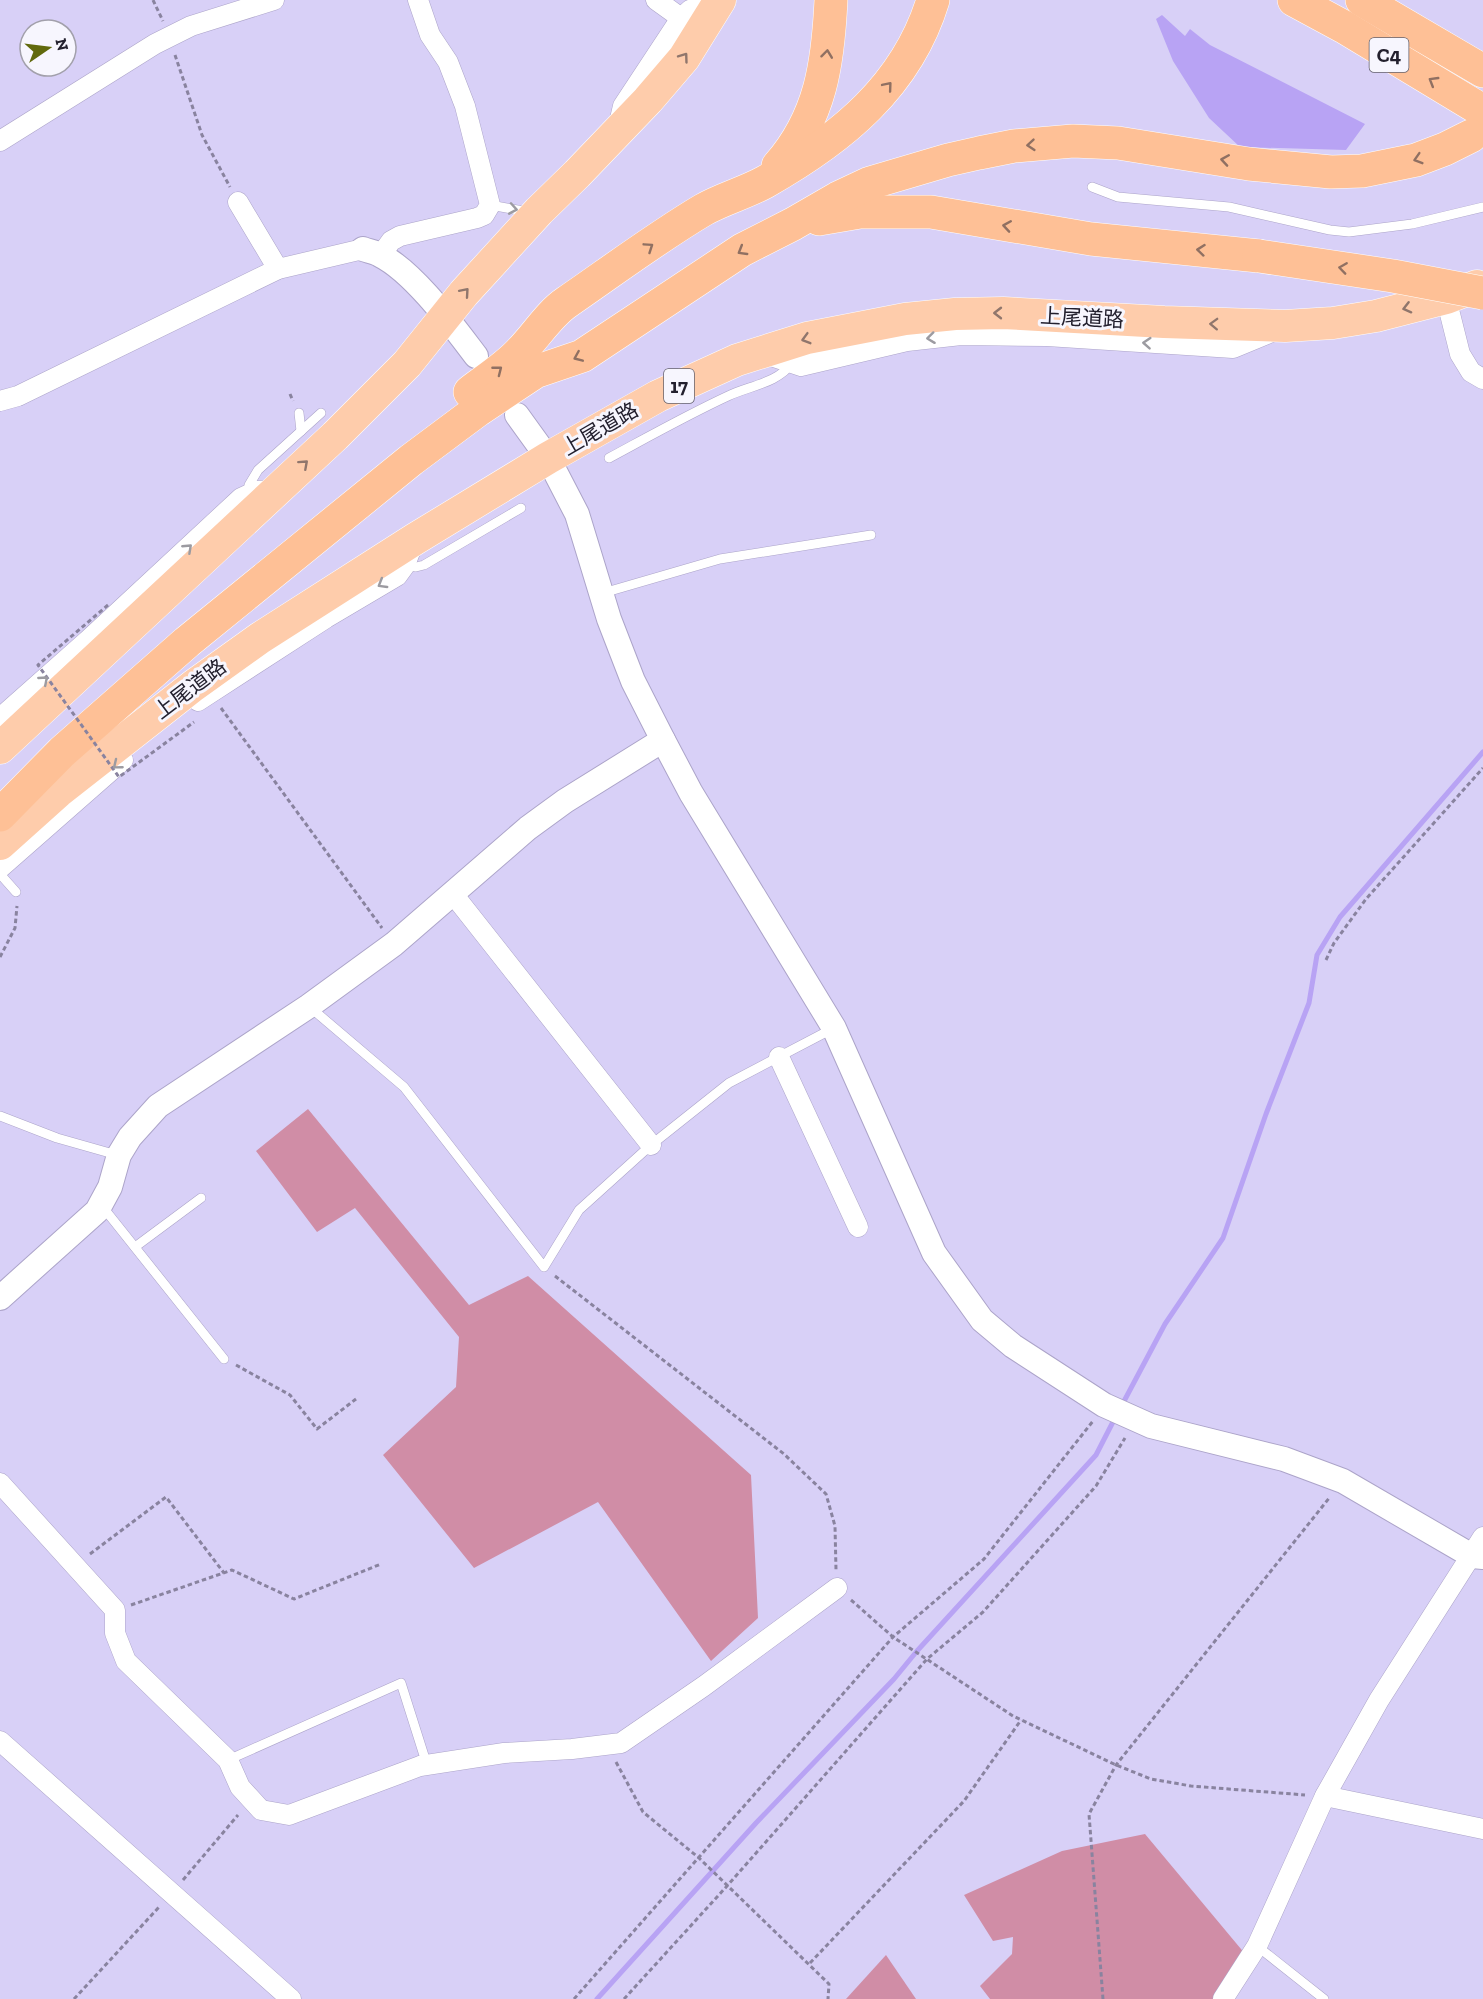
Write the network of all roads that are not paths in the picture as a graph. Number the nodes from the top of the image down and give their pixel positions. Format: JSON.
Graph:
{"nodes":[{"id":1,"x":274,"y":0,"type":"edge"},
{"id":2,"x":418,"y":0,"type":"edge"},
{"id":3,"x":656,"y":0,"type":"edge"},
{"id":4,"x":713,"y":0,"type":"edge"},
{"id":5,"x":720,"y":0,"type":"edge"},
{"id":6,"x":831,"y":0,"type":"edge"},
{"id":7,"x":933,"y":0,"type":"edge"},
{"id":8,"x":1294,"y":0,"type":"edge"},
{"id":9,"x":1362,"y":0,"type":"edge"},
{"id":10,"x":681,"y":18,"type":"junction"},
{"id":11,"x":1483,"y":71,"type":"edge"},
{"id":12,"x":1477,"y":123,"type":"edge"},
{"id":13,"x":616,"y":134,"type":"junction"},
{"id":14,"x":0,"y":141,"type":"edge"},
{"id":15,"x":762,"y":183,"type":"junction"},
{"id":16,"x":1092,"y":187,"type":"dead end"},
{"id":17,"x":238,"y":202,"type":"road end"},
{"id":18,"x":490,"y":205,"type":"junction"},
{"id":19,"x":1483,"y":207,"type":"edge"},
{"id":20,"x":537,"y":213,"type":"junction"},
{"id":21,"x":794,"y":224,"type":"junction"},
{"id":22,"x":372,"y":252,"type":"junction"},
{"id":23,"x":278,"y":269,"type":"junction"},
{"id":24,"x":1483,"y":284,"type":"edge"},
{"id":25,"x":1483,"y":293,"type":"edge"},
{"id":26,"x":1446,"y":298,"type":"junction"},
{"id":27,"x":445,"y":317,"type":"junction"},
{"id":28,"x":1285,"y":326,"type":"junction"},
{"id":29,"x":762,"y":353,"type":"junction"},
{"id":30,"x":476,"y":356,"type":"dead end"},
{"id":31,"x":792,"y":363,"type":"junction"},
{"id":32,"x":1483,"y":380,"type":"edge"},
{"id":33,"x":0,"y":401,"type":"edge"},
{"id":34,"x":299,"y":413,"type":"dead end"},
{"id":35,"x":321,"y":413,"type":"dead end"},
{"id":36,"x":517,"y":415,"type":"dead end"},
{"id":37,"x":301,"y":432,"type":"junction"},
{"id":38,"x":548,"y":458,"type":"junction"},
{"id":39,"x":609,"y":458,"type":"dead end"},
{"id":40,"x":263,"y":492,"type":"junction"},
{"id":41,"x":521,"y":508,"type":"dead end"},
{"id":42,"x":871,"y":535,"type":"dead end"},
{"id":43,"x":410,"y":552,"type":"junction"},
{"id":44,"x":603,"y":593,"type":"junction"},
{"id":45,"x":0,"y":718,"type":"edge"},
{"id":46,"x":663,"y":740,"type":"junction"},
{"id":47,"x":0,"y":748,"type":"edge"},
{"id":48,"x":0,"y":781,"type":"edge"},
{"id":49,"x":0,"y":814,"type":"edge"},
{"id":50,"x":0,"y":844,"type":"edge"},
{"id":51,"x":0,"y":868,"type":"edge"},
{"id":52,"x":0,"y":874,"type":"edge"},
{"id":53,"x":16,"y":892,"type":"road end"},
{"id":54,"x":453,"y":894,"type":"junction"},
{"id":55,"x":309,"y":1006,"type":"junction"},
{"id":56,"x":834,"y":1028,"type":"junction"},
{"id":57,"x":779,"y":1057,"type":"junction"},
{"id":58,"x":0,"y":1116,"type":"edge"},
{"id":59,"x":651,"y":1145,"type":"junction"},
{"id":60,"x":120,"y":1155,"type":"junction"},
{"id":61,"x":201,"y":1198,"type":"dead end"},
{"id":62,"x":100,"y":1204,"type":"junction"},
{"id":63,"x":858,"y":1227,"type":"dead end"},
{"id":64,"x":135,"y":1247,"type":"junction"},
{"id":65,"x":0,"y":1298,"type":"edge"},
{"id":66,"x":224,"y":1359,"type":"road end"},
{"id":67,"x":0,"y":1483,"type":"edge"},
{"id":68,"x":1479,"y":1550,"type":"edge"},
{"id":69,"x":837,"y":1588,"type":"road end"},
{"id":70,"x":0,"y":1741,"type":"edge"},
{"id":71,"x":228,"y":1760,"type":"junction"},
{"id":72,"x":428,"y":1765,"type":"junction"},
{"id":73,"x":1324,"y":1796,"type":"junction"},
{"id":74,"x":1483,"y":1829,"type":"edge"},
{"id":75,"x":1257,"y":1946,"type":"junction"},
{"id":76,"x":291,"y":1999,"type":"edge"},
{"id":77,"x":1223,"y":1999,"type":"edge"},
{"id":78,"x":1324,"y":1999,"type":"edge"}],
"edges":[{"from":1,"to":14,"type":"street"},
{"from":2,"to":18,"type":"street"},
{"from":3,"to":10,"type":"street"},
{"from":4,"to":10,"type":"street"},
{"from":13,"to":5,"type":"highway","one_way":true},
{"from":15,"to":6,"type":"highway","one_way":true},
{"from":15,"to":7,"type":"highway","one_way":true},
{"from":12,"to":8,"type":"highway","number":"C4","one_way":true},
{"from":9,"to":11,"type":"highway","number":"C4"},
{"from":10,"to":13,"type":"street"},
{"from":12,"to":21,"type":"highway","one_way":true},
{"from":13,"to":20,"type":"highway"},
{"from":48,"to":15,"type":"highway","one_way":true},
{"from":16,"to":19,"type":"lane"},
{"from":17,"to":23,"type":"street"},
{"from":18,"to":20,"type":"lane","one_way":true},
{"from":18,"to":22,"type":"street"},
{"from":27,"to":20,"type":"highway","one_way":true},
{"from":25,"to":21,"type":"highway","one_way":true,"bridge":true},
{"from":21,"to":49,"type":"highway","one_way":true},
{"from":22,"to":23,"type":"street"},
{"from":22,"to":27,"type":"street"},
{"from":23,"to":33,"type":"street"},
{"from":24,"to":26,"type":"highway","name":"上尾道路","number":"17"},
{"from":26,"to":28,"type":"highway","name":"上尾道路","number":"17","one_way":true},
{"from":26,"to":32,"type":"street"},
{"from":27,"to":30,"type":"street"},
{"from":40,"to":27,"type":"highway","one_way":true},
{"from":28,"to":29,"type":"highway","name":"上尾道路","number":"17","one_way":true},
{"from":28,"to":31,"type":"street","one_way":true},
{"from":29,"to":31,"type":"street"},
{"from":29,"to":38,"type":"highway","name":"上尾道路","number":"17"},
{"from":31,"to":39,"type":"lane"},
{"from":34,"to":37,"type":"lane"},
{"from":35,"to":37,"type":"lane"},
{"from":36,"to":38,"type":"street"},
{"from":37,"to":40,"type":"lane"},
{"from":38,"to":43,"type":"highway","name":"上尾道路","number":"17"},
{"from":38,"to":44,"type":"street"},
{"from":45,"to":40,"type":"street","one_way":true},
{"from":40,"to":47,"type":"highway"},
{"from":41,"to":43,"type":"lane"},
{"from":42,"to":44,"type":"lane"},
{"from":43,"to":50,"type":"highway","name":"上尾道路","number":"17"},
{"from":43,"to":51,"type":"street","one_way":true},
{"from":44,"to":46,"type":"street"},
{"from":46,"to":54,"type":"street"},
{"from":46,"to":56,"type":"street"},
{"from":52,"to":53,"type":"lane"},
{"from":54,"to":55,"type":"street"},
{"from":54,"to":59,"type":"street"},
{"from":55,"to":59,"type":"lane"},
{"from":55,"to":60,"type":"street"},
{"from":56,"to":57,"type":"lane"},
{"from":56,"to":68,"type":"street"},
{"from":57,"to":59,"type":"lane"},
{"from":57,"to":63,"type":"street"},
{"from":58,"to":60,"type":"lane"},
{"from":60,"to":62,"type":"street"},
{"from":61,"to":64,"type":"lane"},
{"from":62,"to":64,"type":"lane"},
{"from":62,"to":65,"type":"street"},
{"from":64,"to":66,"type":"lane"},
{"from":67,"to":71,"type":"street"},
{"from":68,"to":73,"type":"street"},
{"from":69,"to":72,"type":"street"},
{"from":70,"to":76,"type":"street"},
{"from":71,"to":72,"type":"street"},
{"from":71,"to":72,"type":"lane"},
{"from":73,"to":74,"type":"street"},
{"from":73,"to":75,"type":"street"},
{"from":75,"to":77,"type":"street"},
{"from":75,"to":78,"type":"lane"}]}
